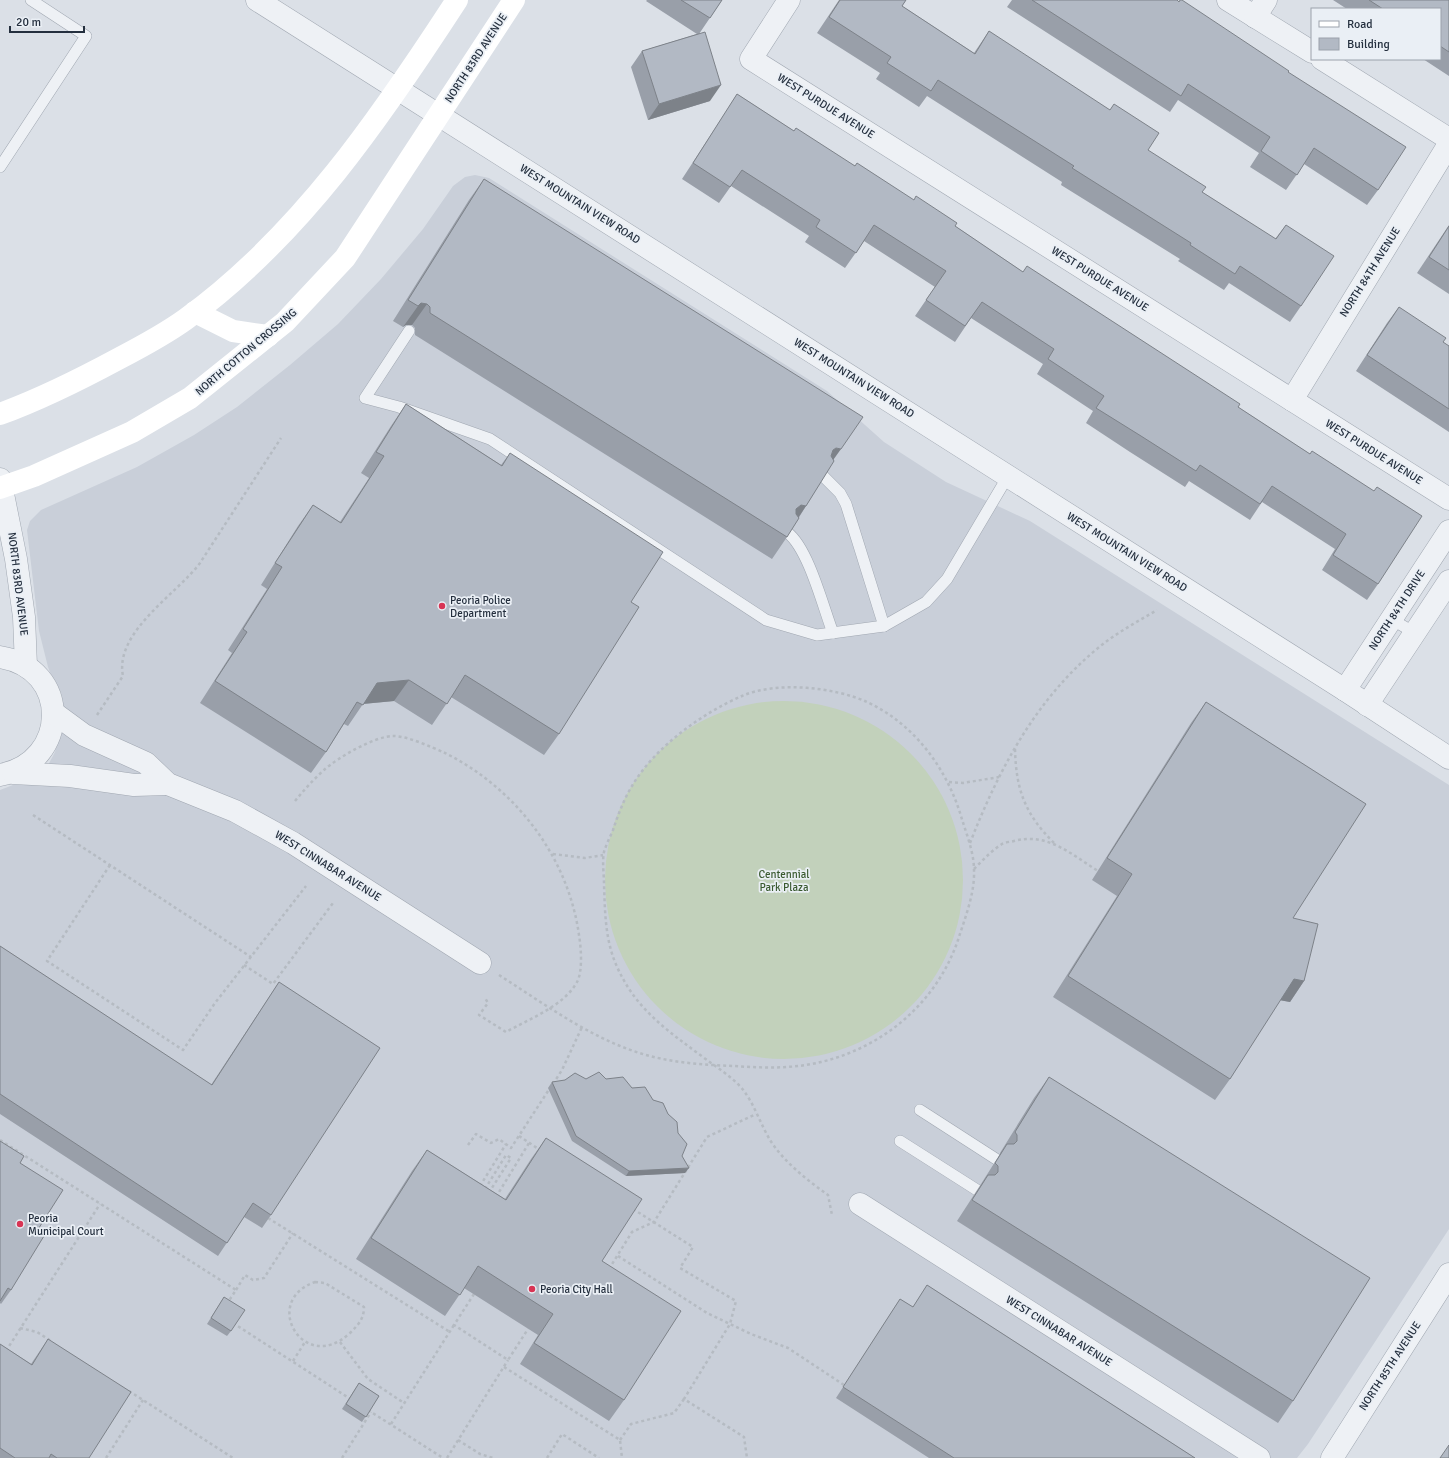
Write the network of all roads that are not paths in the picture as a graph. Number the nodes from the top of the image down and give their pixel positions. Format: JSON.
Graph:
{"nodes":[{"id":1,"x":31,"y":0,"type":"edge"},
{"id":2,"x":257,"y":0,"type":"edge"},
{"id":3,"x":457,"y":0,"type":"edge"},
{"id":4,"x":514,"y":0,"type":"edge"},
{"id":5,"x":789,"y":0,"type":"edge"},
{"id":6,"x":1228,"y":0,"type":"edge"},
{"id":7,"x":1260,"y":8,"type":"edge"},
{"id":8,"x":1311,"y":51,"type":"edge"},
{"id":9,"x":1324,"y":60,"type":"edge"},
{"id":10,"x":398,"y":90,"type":"junction"},
{"id":11,"x":439,"y":116,"type":"junction"},
{"id":12,"x":1449,"y":139,"type":"edge"},
{"id":13,"x":1449,"y":144,"type":"edge"},
{"id":14,"x":0,"y":167,"type":"edge"},
{"id":15,"x":195,"y":312,"type":"junction"},
{"id":16,"x":409,"y":331,"type":"dead end"},
{"id":17,"x":268,"y":336,"type":"junction"},
{"id":18,"x":1292,"y":400,"type":"junction"},
{"id":19,"x":0,"y":414,"type":"edge"},
{"id":20,"x":823,"y":476,"type":"edge"},
{"id":21,"x":1008,"y":476,"type":"junction"},
{"id":22,"x":1,"y":485,"type":"edge"},
{"id":23,"x":1449,"y":499,"type":"edge"},
{"id":24,"x":1449,"y":531,"type":"edge"},
{"id":25,"x":788,"y":533,"type":"edge"},
{"id":26,"x":1449,"y":581,"type":"edge"},
{"id":27,"x":1391,"y":619,"type":"junction"},
{"id":28,"x":884,"y":626,"type":"junction"},
{"id":29,"x":1415,"y":633,"type":"junction"},
{"id":30,"x":833,"y":634,"type":"junction"},
{"id":31,"x":0,"y":657,"type":"edge"},
{"id":32,"x":26,"y":666,"type":"junction"},
{"id":33,"x":1345,"y":690,"type":"junction"},
{"id":34,"x":1367,"y":705,"type":"junction"},
{"id":35,"x":54,"y":713,"type":"junction"},
{"id":36,"x":1449,"y":758,"type":"edge"},
{"id":37,"x":6,"y":774,"type":"edge"},
{"id":38,"x":168,"y":784,"type":"junction"},
{"id":39,"x":480,"y":963,"type":"road end"},
{"id":40,"x":920,"y":1110,"type":"dead end"},
{"id":41,"x":900,"y":1141,"type":"dead end"},
{"id":42,"x":996,"y":1159,"type":"edge"},
{"id":43,"x":977,"y":1190,"type":"edge"},
{"id":44,"x":860,"y":1204,"type":"dead end"},
{"id":45,"x":1449,"y":1274,"type":"edge"},
{"id":46,"x":1259,"y":1458,"type":"edge"},
{"id":47,"x":1332,"y":1458,"type":"edge"}],
"edges":[{"from":1,"to":14,"type":"lane"},
{"from":2,"to":10,"type":"street","name":"WEST MOUNTAIN VIEW ROAD"},
{"from":3,"to":10,"type":"main road"},
{"from":4,"to":11,"type":"main road","name":"NORTH 83RD AVENUE"},
{"from":5,"to":18,"type":"street","name":"WEST PURDUE AVENUE"},
{"from":6,"to":7,"type":"street"},
{"from":7,"to":8,"type":"street"},
{"from":9,"to":12,"type":"street"},
{"from":10,"to":11,"type":"street","name":"WEST MOUNTAIN VIEW ROAD"},
{"from":10,"to":15,"type":"main road"},
{"from":11,"to":17,"type":"main road","name":"NORTH COTTON CROSSING"},
{"from":11,"to":21,"type":"street","name":"WEST MOUNTAIN VIEW ROAD"},
{"from":13,"to":18,"type":"street","name":"NORTH 84TH AVENUE"},
{"from":15,"to":17,"type":"main road"},
{"from":15,"to":19,"type":"main road"},
{"from":16,"to":30,"type":"lane"},
{"from":17,"to":22,"type":"main road","name":"NORTH COTTON CROSSING"},
{"from":18,"to":23,"type":"street","name":"WEST PURDUE AVENUE"},
{"from":20,"to":28,"type":"lane"},
{"from":21,"to":28,"type":"lane"},
{"from":21,"to":33,"type":"street","name":"WEST MOUNTAIN VIEW ROAD"},
{"from":22,"to":32,"type":"street","name":"NORTH 83RD AVENUE"},
{"from":24,"to":27,"type":"street","name":"NORTH 84TH DRIVE"},
{"from":25,"to":30,"type":"lane"},
{"from":26,"to":29,"type":"street"},
{"from":27,"to":29,"type":"lane"},
{"from":27,"to":33,"type":"street","name":"NORTH 84TH DRIVE"},
{"from":28,"to":30,"type":"lane"},
{"from":29,"to":34,"type":"street"},
{"from":31,"to":32,"type":"street"},
{"from":32,"to":35,"type":"street"},
{"from":33,"to":34,"type":"street","name":"WEST MOUNTAIN VIEW ROAD"},
{"from":34,"to":36,"type":"street","name":"WEST MOUNTAIN VIEW ROAD"},
{"from":35,"to":37,"type":"street"},
{"from":35,"to":38,"type":"street","name":"WEST CINNABAR AVENUE"},
{"from":37,"to":38,"type":"street","name":"WEST CINNABAR AVENUE"},
{"from":38,"to":39,"type":"street","name":"WEST CINNABAR AVENUE"},
{"from":40,"to":42,"type":"lane"},
{"from":41,"to":43,"type":"lane"},
{"from":44,"to":46,"type":"street","name":"WEST CINNABAR AVENUE"},
{"from":45,"to":47,"type":"street","name":"NORTH 85TH AVENUE"}]}
